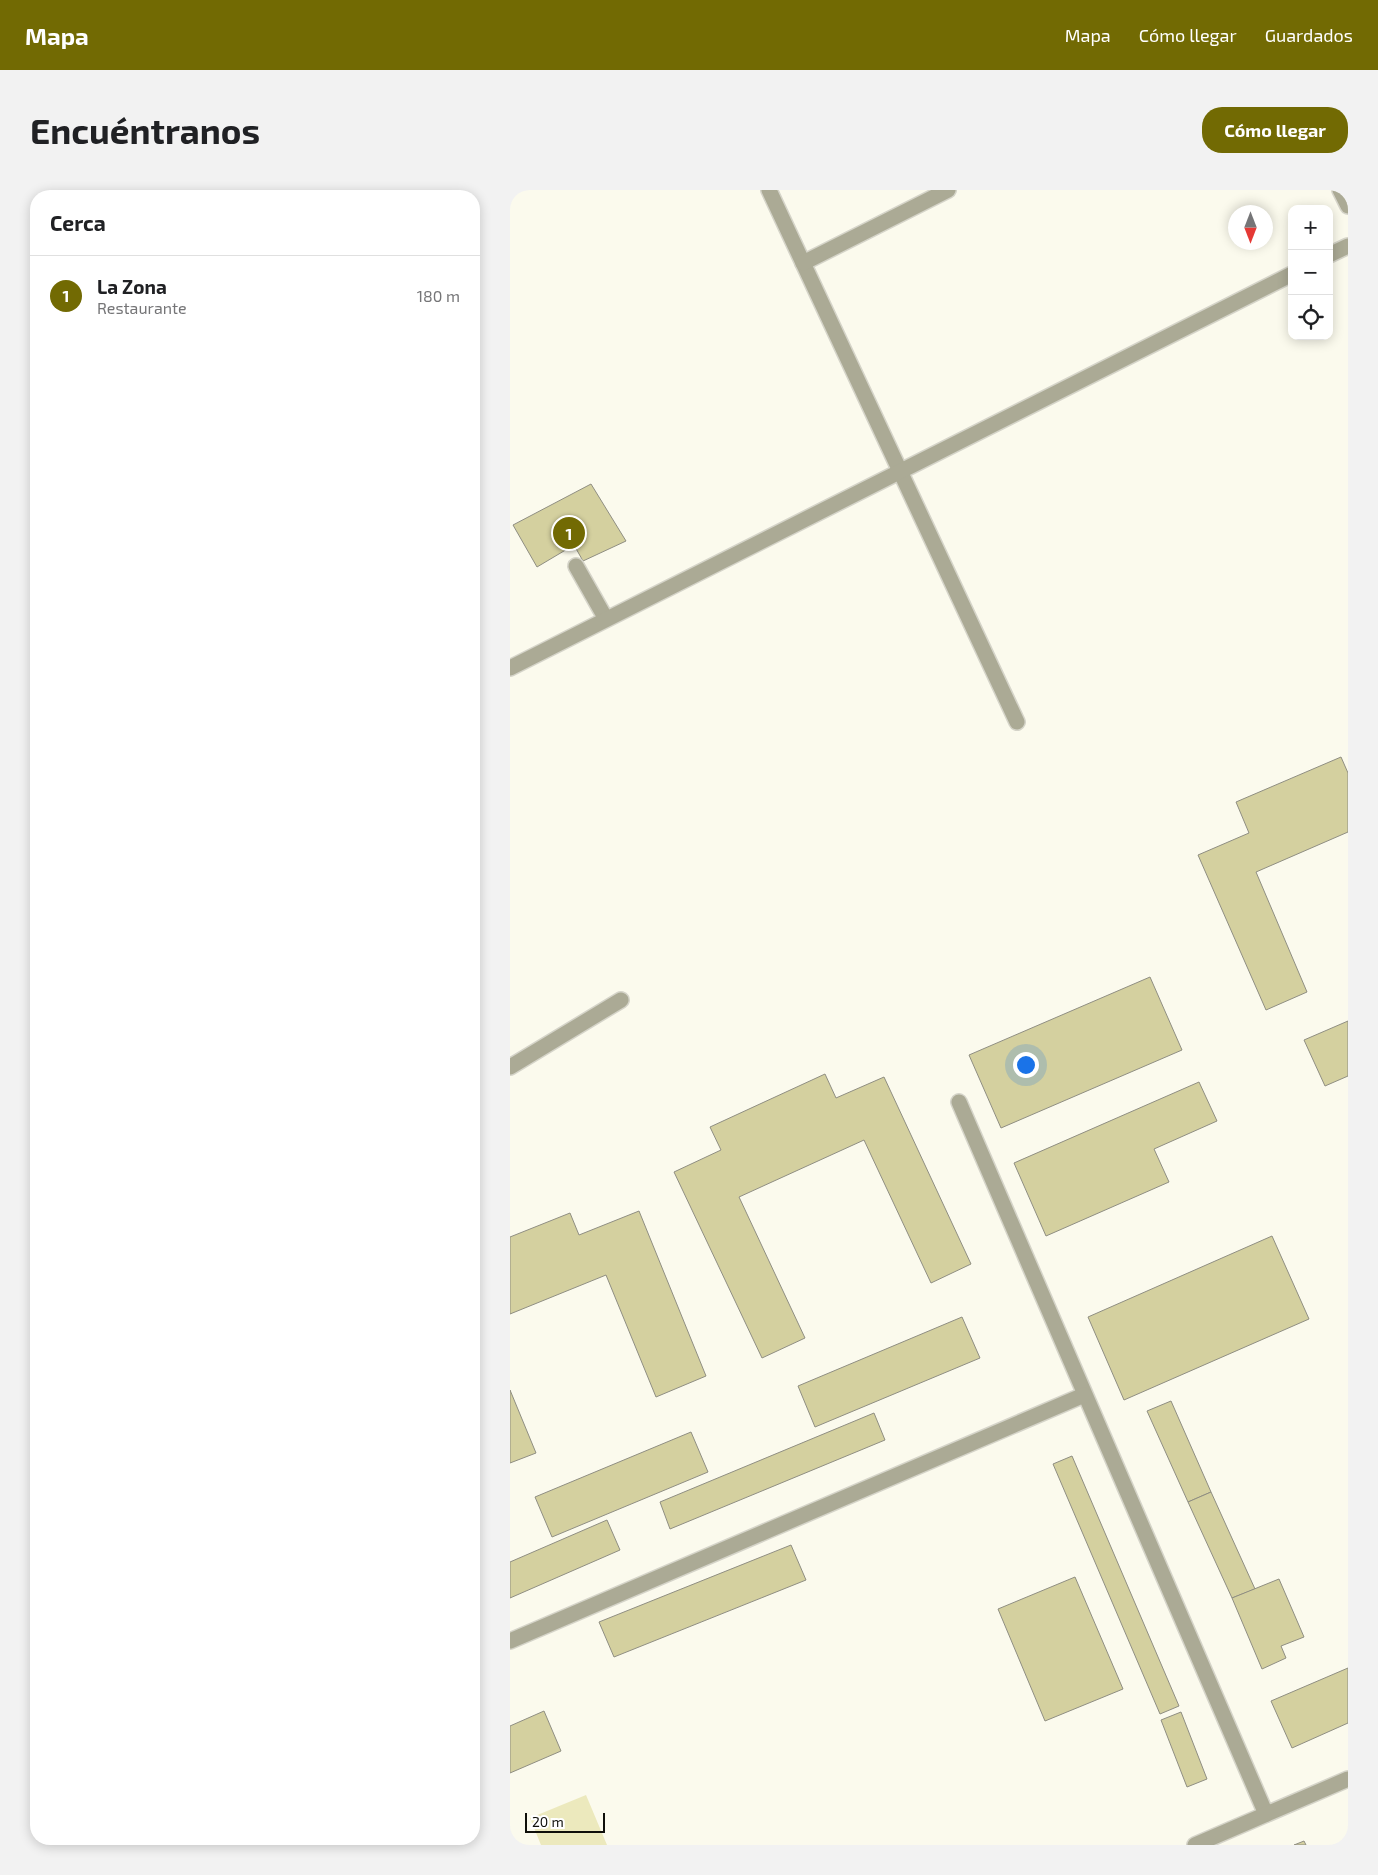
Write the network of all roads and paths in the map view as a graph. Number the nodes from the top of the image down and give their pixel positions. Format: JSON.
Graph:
{"nodes":[{"id":1,"x":769,"y":190,"type":"edge"},
{"id":2,"x":948,"y":190,"type":"edge"},
{"id":3,"x":1340,"y":190,"type":"edge"},
{"id":4,"x":1348,"y":206,"type":"edge"},
{"id":5,"x":1348,"y":246,"type":"edge"},
{"id":6,"x":1333,"y":253,"type":"edge"},
{"id":7,"x":803,"y":263,"type":"junction"},
{"id":8,"x":1288,"y":276,"type":"edge"},
{"id":9,"x":900,"y":470,"type":"junction"},
{"id":10,"x":576,"y":566,"type":"dead end"},
{"id":11,"x":606,"y":619,"type":"junction"},
{"id":12,"x":510,"y":668,"type":"edge"},
{"id":13,"x":1018,"y":722,"type":"dead end"},
{"id":14,"x":621,"y":1000,"type":"dead end"},
{"id":15,"x":510,"y":1067,"type":"edge"},
{"id":16,"x":959,"y":1102,"type":"dead end"},
{"id":17,"x":1084,"y":1395,"type":"junction"},
{"id":18,"x":510,"y":1640,"type":"edge"},
{"id":19,"x":1348,"y":1779,"type":"edge"},
{"id":20,"x":1266,"y":1814,"type":"junction"},
{"id":21,"x":1195,"y":1845,"type":"edge"}],
"edges":[{"from":1,"to":7,"type":"street"},
{"from":2,"to":7,"type":"street"},
{"from":3,"to":4,"type":"street"},
{"from":5,"to":6,"type":"street"},
{"from":7,"to":9,"type":"street"},
{"from":8,"to":9,"type":"street"},
{"from":9,"to":11,"type":"street"},
{"from":9,"to":13,"type":"street"},
{"from":10,"to":11,"type":"street"},
{"from":11,"to":12,"type":"street"},
{"from":14,"to":15,"type":"street"},
{"from":16,"to":17,"type":"street"},
{"from":17,"to":18,"type":"street"},
{"from":17,"to":20,"type":"street"},
{"from":19,"to":20,"type":"street"},
{"from":20,"to":21,"type":"street"}]}
